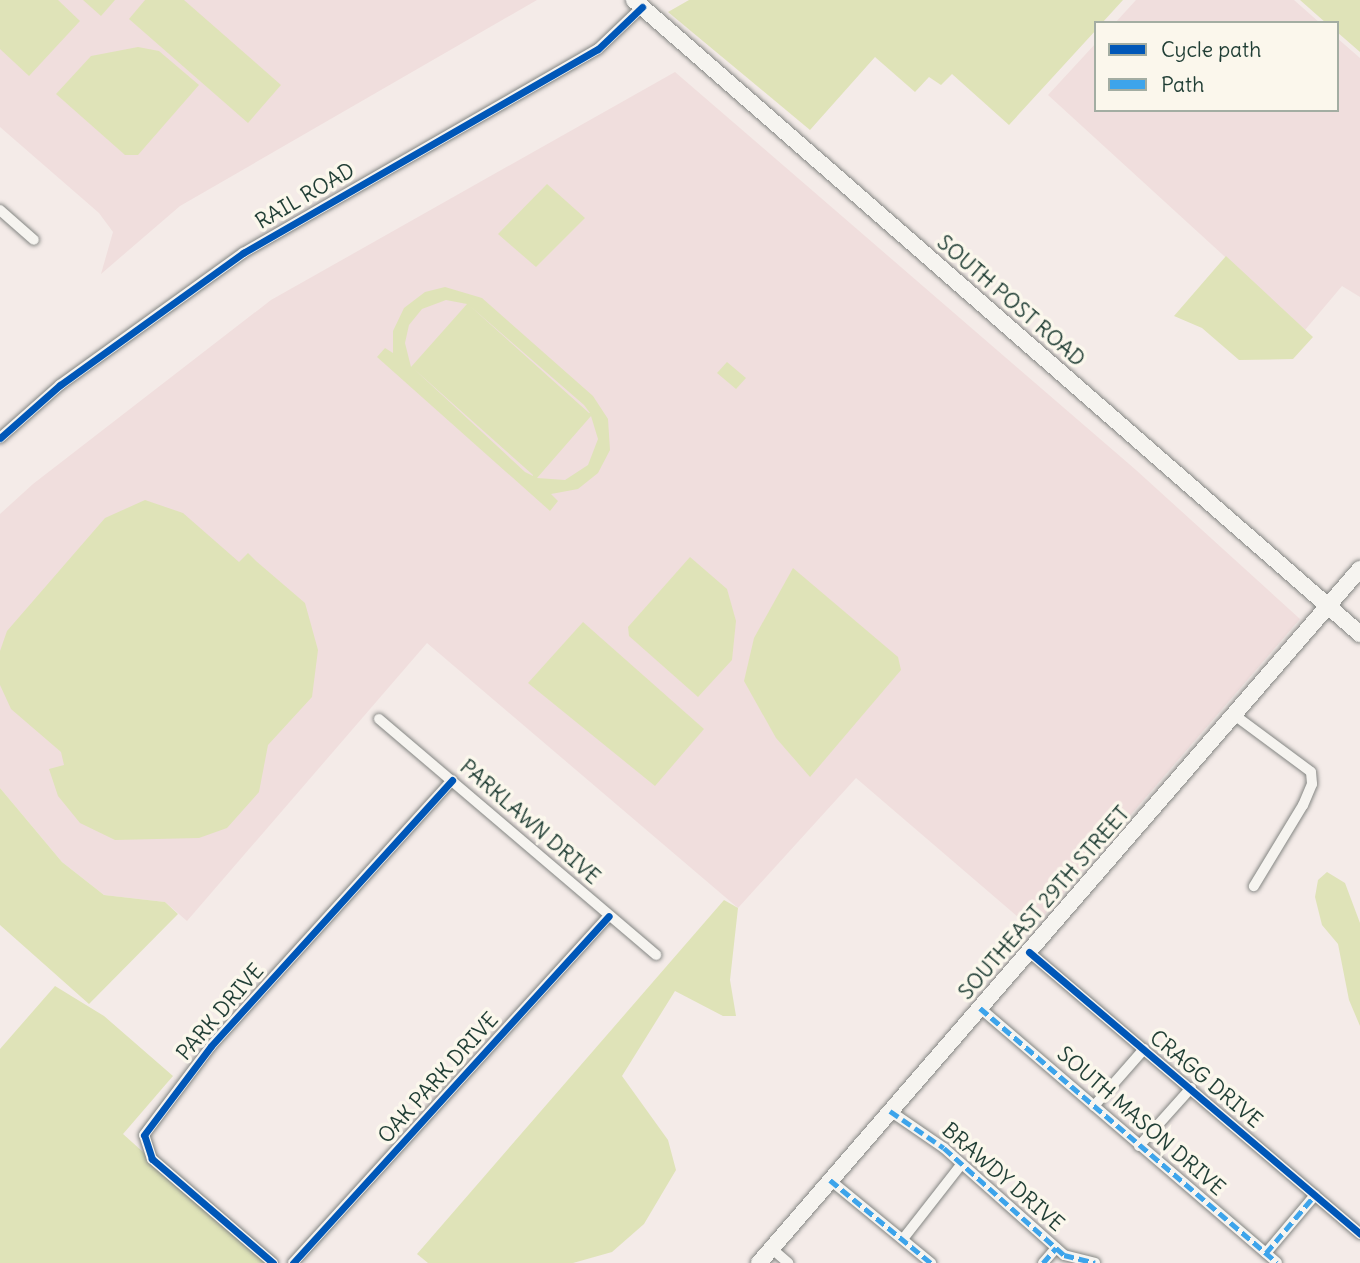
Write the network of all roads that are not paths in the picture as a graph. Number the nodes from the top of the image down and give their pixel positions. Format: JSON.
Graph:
{"nodes":[{"id":1,"x":638,"y":4,"type":"edge"},
{"id":2,"x":0,"y":210,"type":"edge"},
{"id":3,"x":34,"y":240,"type":"dead end"},
{"id":4,"x":0,"y":438,"type":"edge"},
{"id":5,"x":1360,"y":569,"type":"edge"},
{"id":6,"x":1327,"y":606,"type":"junction"},
{"id":7,"x":1360,"y":634,"type":"edge"},
{"id":8,"x":1233,"y":714,"type":"junction"},
{"id":9,"x":380,"y":719,"type":"dead end"},
{"id":10,"x":452,"y":779,"type":"junction"},
{"id":11,"x":1254,"y":886,"type":"dead end"},
{"id":12,"x":609,"y":916,"type":"junction"},
{"id":13,"x":1029,"y":952,"type":"junction"},
{"id":14,"x":656,"y":955,"type":"dead end"},
{"id":15,"x":980,"y":1008,"type":"junction"},
{"id":16,"x":1144,"y":1049,"type":"junction"},
{"id":17,"x":1191,"y":1088,"type":"junction"},
{"id":18,"x":1094,"y":1106,"type":"junction"},
{"id":19,"x":890,"y":1111,"type":"junction"},
{"id":20,"x":1139,"y":1146,"type":"junction"},
{"id":21,"x":961,"y":1166,"type":"junction"},
{"id":22,"x":830,"y":1180,"type":"junction"},
{"id":23,"x":1315,"y":1195,"type":"junction"},
{"id":24,"x":1360,"y":1234,"type":"edge"},
{"id":25,"x":903,"y":1239,"type":"junction"},
{"id":26,"x":771,"y":1248,"type":"junction"},
{"id":27,"x":1056,"y":1248,"type":"junction"},
{"id":28,"x":1266,"y":1253,"type":"junction"},
{"id":29,"x":273,"y":1263,"type":"edge"},
{"id":30,"x":293,"y":1263,"type":"edge"},
{"id":31,"x":759,"y":1263,"type":"edge"},
{"id":32,"x":788,"y":1263,"type":"edge"},
{"id":33,"x":931,"y":1263,"type":"edge"},
{"id":34,"x":1043,"y":1263,"type":"edge"},
{"id":35,"x":1095,"y":1263,"type":"edge"},
{"id":36,"x":1277,"y":1263,"type":"edge"}],
"edges":[{"from":1,"to":4,"type":"street","name":"RAIL ROAD"},
{"from":1,"to":6,"type":"main road","name":"SOUTH POST ROAD"},
{"from":2,"to":3,"type":"street"},
{"from":5,"to":6,"type":"main road","name":"SOUTHEAST 29TH STREET"},
{"from":6,"to":7,"type":"main road","name":"SOUTH POST ROAD"},
{"from":6,"to":8,"type":"main road","name":"SOUTHEAST 29TH STREET"},
{"from":8,"to":11,"type":"street"},
{"from":8,"to":13,"type":"main road","name":"SOUTHEAST 29TH STREET"},
{"from":9,"to":10,"type":"street","name":"PARKLAWN DRIVE"},
{"from":10,"to":12,"type":"street","name":"PARKLAWN DRIVE"},
{"from":10,"to":29,"type":"street","name":"PARK DRIVE"},
{"from":12,"to":14,"type":"street","name":"PARKLAWN DRIVE"},
{"from":12,"to":30,"type":"street","name":"OAK PARK DRIVE"},
{"from":13,"to":15,"type":"main road","name":"SOUTHEAST 29TH STREET"},
{"from":13,"to":16,"type":"street","name":"CRAGG DRIVE"},
{"from":15,"to":18,"type":"street","name":"SOUTH MASON DRIVE"},
{"from":15,"to":19,"type":"main road","name":"SOUTHEAST 29TH STREET"},
{"from":16,"to":17,"type":"street","name":"CRAGG DRIVE"},
{"from":16,"to":18,"type":"street"},
{"from":17,"to":20,"type":"street"},
{"from":17,"to":23,"type":"street","name":"CRAGG DRIVE"},
{"from":18,"to":20,"type":"street","name":"SOUTH MASON DRIVE"},
{"from":19,"to":21,"type":"street","name":"BRAWDY DRIVE"},
{"from":19,"to":22,"type":"main road","name":"SOUTHEAST 29TH STREET"},
{"from":20,"to":28,"type":"street","name":"SOUTH MASON DRIVE"},
{"from":21,"to":25,"type":"street"},
{"from":21,"to":27,"type":"street","name":"BRAWDY DRIVE"},
{"from":22,"to":25,"type":"street"},
{"from":22,"to":26,"type":"main road","name":"SOUTHEAST 29TH STREET"},
{"from":23,"to":24,"type":"street","name":"CRAGG DRIVE"},
{"from":23,"to":28,"type":"street"},
{"from":25,"to":33,"type":"street"},
{"from":26,"to":31,"type":"main road","name":"SOUTHEAST 29TH STREET"},
{"from":26,"to":32,"type":"street"},
{"from":27,"to":34,"type":"street"},
{"from":27,"to":35,"type":"street","name":"BRAWDY DRIVE"},
{"from":28,"to":36,"type":"street","name":"SOUTH MASON DRIVE"}]}
